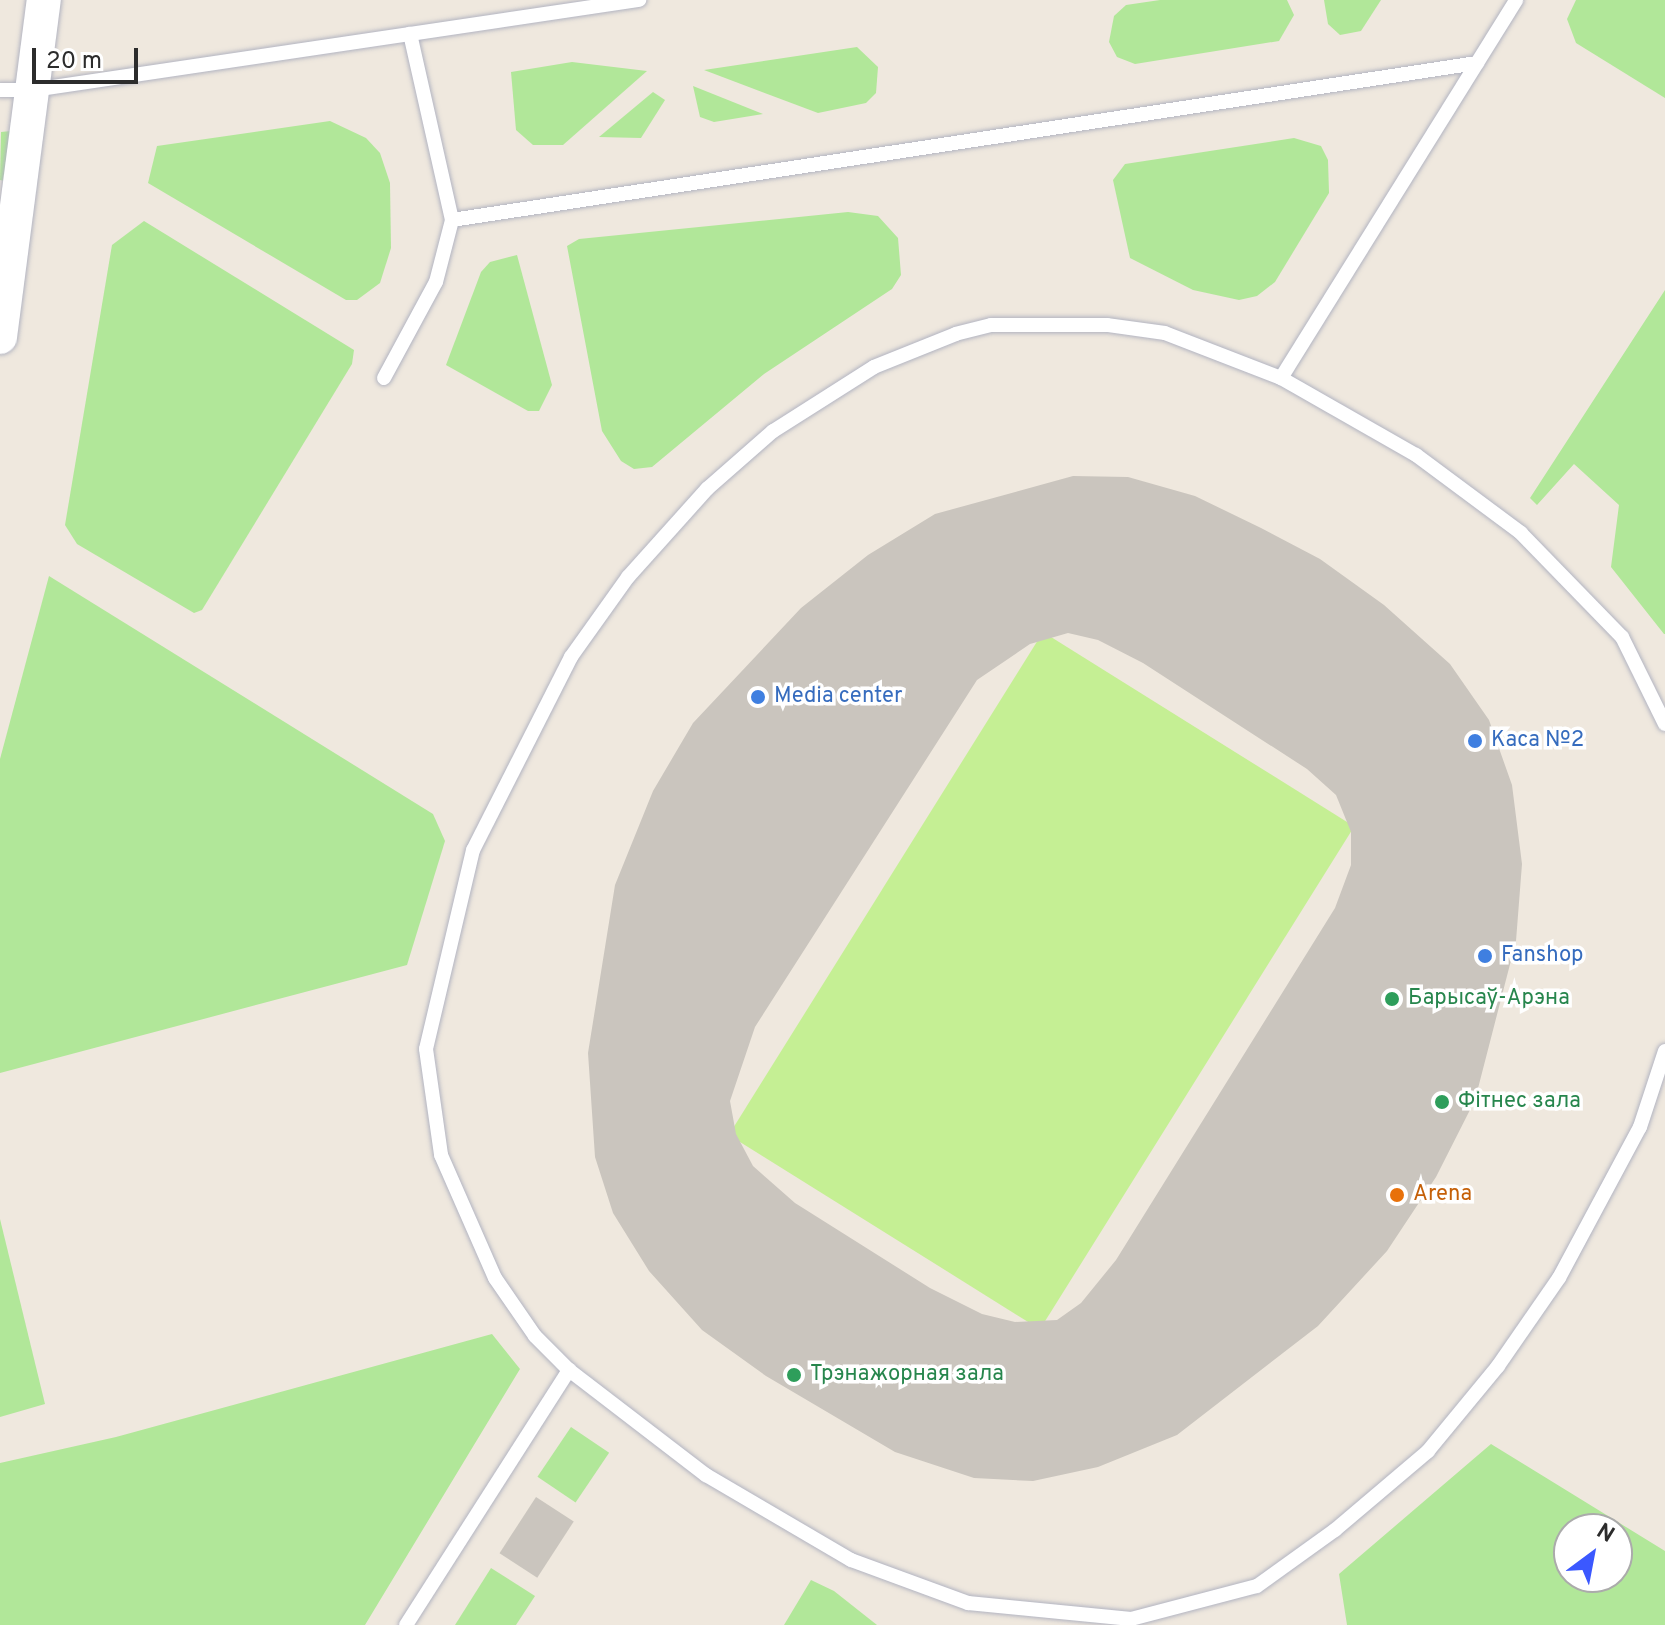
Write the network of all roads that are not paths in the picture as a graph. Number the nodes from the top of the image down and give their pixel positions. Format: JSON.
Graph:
{"nodes":[{"id":1,"x":44,"y":0,"type":"edge"},
{"id":2,"x":639,"y":0,"type":"edge"},
{"id":3,"x":1516,"y":0,"type":"edge"},
{"id":4,"x":410,"y":34,"type":"junction"},
{"id":5,"x":1477,"y":63,"type":"junction"},
{"id":6,"x":17,"y":90,"type":"edge"},
{"id":7,"x":452,"y":220,"type":"junction"},
{"id":8,"x":0,"y":337,"type":"edge"},
{"id":9,"x":384,"y":378,"type":"dead end"},
{"id":10,"x":1281,"y":378,"type":"junction"},
{"id":11,"x":1665,"y":724,"type":"edge"},
{"id":12,"x":1665,"y":1051,"type":"edge"},
{"id":13,"x":569,"y":1370,"type":"junction"},
{"id":14,"x":406,"y":1625,"type":"edge"}],
"edges":[{"from":1,"to":6,"type":"street"},
{"from":2,"to":4,"type":"lane"},
{"from":3,"to":5,"type":"lane"},
{"from":4,"to":6,"type":"lane"},
{"from":4,"to":7,"type":"lane"},
{"from":5,"to":7,"type":"lane"},
{"from":5,"to":10,"type":"lane"},
{"from":6,"to":8,"type":"street"},
{"from":7,"to":9,"type":"lane"},
{"from":10,"to":11,"type":"lane"},
{"from":10,"to":13,"type":"lane"},
{"from":12,"to":13,"type":"lane"},
{"from":13,"to":14,"type":"lane"}]}
